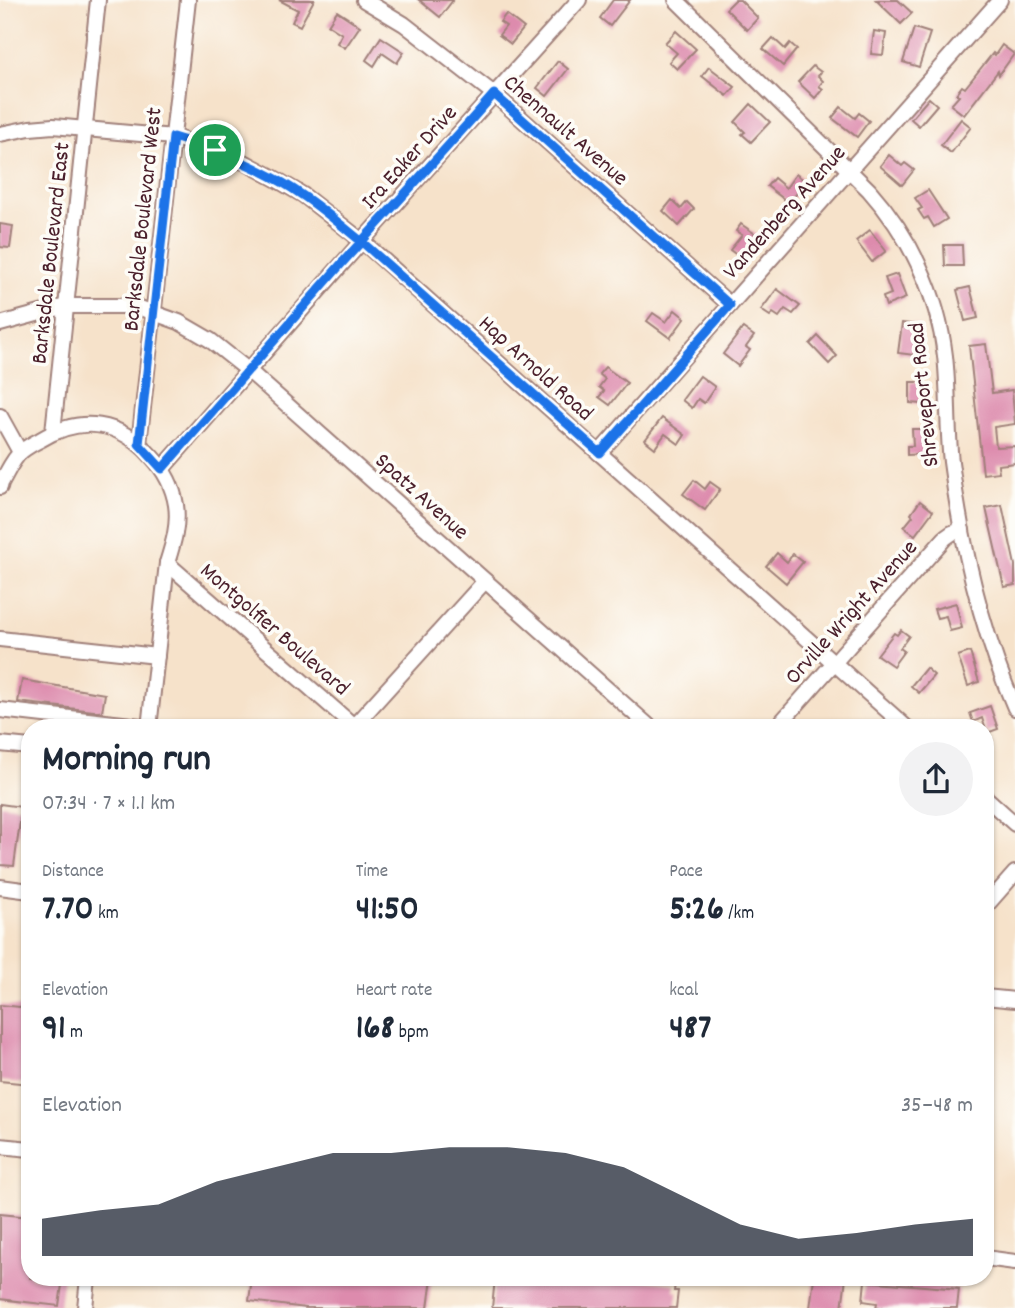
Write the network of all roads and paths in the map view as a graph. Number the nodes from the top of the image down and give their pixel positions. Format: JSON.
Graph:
{"nodes":[{"id":1,"x":98,"y":0,"type":"edge"},
{"id":2,"x":188,"y":0,"type":"edge"},
{"id":3,"x":364,"y":0,"type":"edge"},
{"id":4,"x":579,"y":0,"type":"edge"},
{"id":5,"x":676,"y":0,"type":"edge"},
{"id":6,"x":1000,"y":0,"type":"edge"},
{"id":7,"x":1009,"y":0,"type":"edge"},
{"id":8,"x":1015,"y":1,"type":"edge"},
{"id":9,"x":494,"y":94,"type":"junction"},
{"id":10,"x":85,"y":129,"type":"junction"},
{"id":11,"x":0,"y":134,"type":"edge"},
{"id":12,"x":173,"y":137,"type":"junction"},
{"id":13,"x":850,"y":171,"type":"junction"},
{"id":14,"x":362,"y":242,"type":"junction"},
{"id":15,"x":730,"y":305,"type":"junction"},
{"id":16,"x":66,"y":306,"type":"junction"},
{"id":17,"x":154,"y":313,"type":"junction"},
{"id":18,"x":0,"y":324,"type":"edge"},
{"id":19,"x":249,"y":371,"type":"junction"},
{"id":20,"x":0,"y":416,"type":"edge"},
{"id":21,"x":53,"y":432,"type":"junction"},
{"id":22,"x":142,"y":446,"type":"junction"},
{"id":23,"x":20,"y":452,"type":"junction"},
{"id":24,"x":600,"y":453,"type":"junction"},
{"id":25,"x":162,"y":469,"type":"junction"},
{"id":26,"x":0,"y":487,"type":"edge"},
{"id":27,"x":962,"y":530,"type":"junction"},
{"id":28,"x":167,"y":563,"type":"junction"},
{"id":29,"x":485,"y":581,"type":"junction"},
{"id":30,"x":0,"y":639,"type":"edge"},
{"id":31,"x":157,"y":656,"type":"junction"},
{"id":32,"x":834,"y":663,"type":"junction"},
{"id":33,"x":1015,"y":708,"type":"edge"},
{"id":34,"x":0,"y":710,"type":"edge"},
{"id":35,"x":79,"y":719,"type":"edge"},
{"id":36,"x":150,"y":719,"type":"edge"},
{"id":37,"x":346,"y":719,"type":"edge"},
{"id":38,"x":362,"y":719,"type":"edge"},
{"id":39,"x":641,"y":719,"type":"edge"},
{"id":40,"x":784,"y":719,"type":"edge"},
{"id":41,"x":897,"y":719,"type":"edge"},
{"id":42,"x":0,"y":744,"type":"edge"},
{"id":43,"x":21,"y":746,"type":"edge"},
{"id":44,"x":994,"y":805,"type":"edge"},
{"id":45,"x":1015,"y":824,"type":"edge"},
{"id":46,"x":1015,"y":873,"type":"edge"},
{"id":47,"x":0,"y":887,"type":"edge"},
{"id":48,"x":21,"y":890,"type":"edge"},
{"id":49,"x":994,"y":897,"type":"edge"},
{"id":50,"x":994,"y":998,"type":"edge"},
{"id":51,"x":1015,"y":1000,"type":"edge"},
{"id":52,"x":0,"y":1146,"type":"edge"},
{"id":53,"x":21,"y":1148,"type":"edge"},
{"id":54,"x":994,"y":1259,"type":"edge"},
{"id":55,"x":1015,"y":1262,"type":"edge"},
{"id":56,"x":87,"y":1286,"type":"edge"},
{"id":57,"x":85,"y":1308,"type":"edge"}],
"edges":[{"from":1,"to":10,"type":"street","name":"Barksdale Boulevard East"},
{"from":2,"to":12,"type":"street","name":"Barksdale Boulevard West"},
{"from":3,"to":9,"type":"street","name":"Chennault Avenue"},
{"from":4,"to":9,"type":"street","name":"Ira Eaker Drive"},
{"from":5,"to":13,"type":"street","name":"Shreveport Road"},
{"from":6,"to":13,"type":"street","name":"Vandenberg Avenue"},
{"from":7,"to":8,"type":"street"},
{"from":9,"to":14,"type":"street","name":"Ira Eaker Drive"},
{"from":9,"to":15,"type":"street","name":"Chennault Avenue"},
{"from":10,"to":11,"type":"street","name":"Hap Arnold Road"},
{"from":10,"to":12,"type":"street","name":"Hap Arnold Road"},
{"from":10,"to":16,"type":"street","name":"Barksdale Boulevard East"},
{"from":12,"to":14,"type":"street","name":"Hap Arnold Road"},
{"from":12,"to":17,"type":"street","name":"Barksdale Boulevard West"},
{"from":13,"to":15,"type":"street","name":"Vandenberg Avenue"},
{"from":13,"to":27,"type":"street","name":"Shreveport Road"},
{"from":14,"to":19,"type":"street","name":"Ira Eaker Drive"},
{"from":14,"to":24,"type":"street","name":"Hap Arnold Road"},
{"from":15,"to":24,"type":"street","name":"Vandenberg Avenue"},
{"from":16,"to":17,"type":"street","name":"Spatz Avenue"},
{"from":16,"to":18,"type":"street","name":"Spatz Avenue"},
{"from":16,"to":21,"type":"street","name":"Barksdale Boulevard East"},
{"from":17,"to":19,"type":"street","name":"Spatz Avenue"},
{"from":17,"to":22,"type":"street","name":"Barksdale Boulevard West"},
{"from":19,"to":25,"type":"street","name":"Ira Eaker Drive"},
{"from":19,"to":29,"type":"street","name":"Spatz Avenue"},
{"from":20,"to":23,"type":"street"},
{"from":21,"to":22,"type":"street"},
{"from":21,"to":23,"type":"street"},
{"from":22,"to":25,"type":"street"},
{"from":23,"to":26,"type":"street"},
{"from":24,"to":32,"type":"street","name":"Hap Arnold Road"},
{"from":25,"to":28,"type":"street"},
{"from":27,"to":32,"type":"street","name":"Orville Wright Avenue"},
{"from":27,"to":33,"type":"street","name":"Shreveport Road"},
{"from":28,"to":31,"type":"street"},
{"from":28,"to":37,"type":"street","name":"Montgolfier Boulevard"},
{"from":29,"to":38,"type":"street"},
{"from":29,"to":39,"type":"street","name":"Spatz Avenue"},
{"from":30,"to":31,"type":"street"},
{"from":31,"to":36,"type":"street"},
{"from":32,"to":40,"type":"street","name":"Orville Wright Avenue"},
{"from":32,"to":41,"type":"street","name":"Hap Arnold Road"},
{"from":34,"to":35,"type":"street"},
{"from":42,"to":43,"type":"street"},
{"from":44,"to":45,"type":"street"},
{"from":46,"to":49,"type":"street"},
{"from":47,"to":48,"type":"street"},
{"from":50,"to":51,"type":"street"},
{"from":52,"to":53,"type":"street"},
{"from":54,"to":55,"type":"street"},
{"from":56,"to":57,"type":"street"}]}
